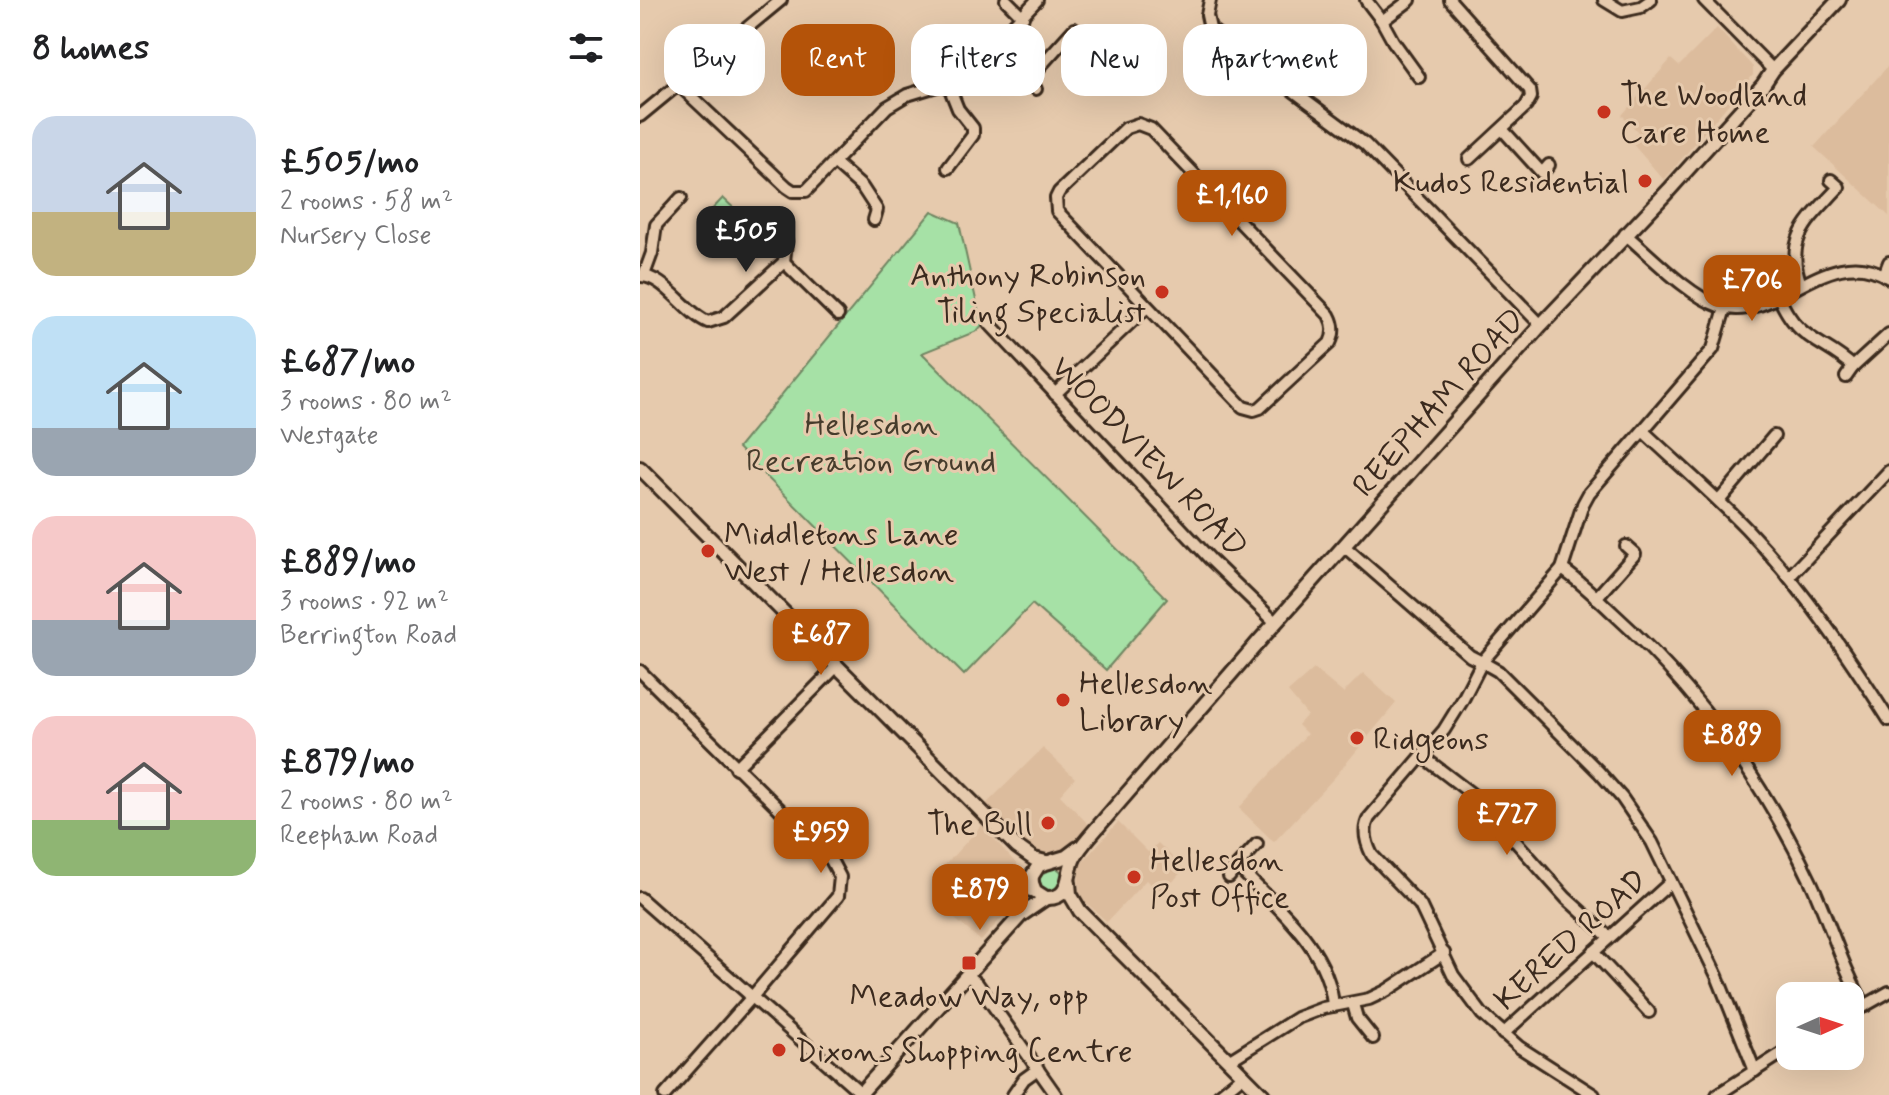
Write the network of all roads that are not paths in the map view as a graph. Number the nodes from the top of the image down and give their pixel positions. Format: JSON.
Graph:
{"nodes":[{"id":1,"x":781,"y":0,"type":"edge"},
{"id":2,"x":1006,"y":0,"type":"edge"},
{"id":3,"x":1037,"y":0,"type":"edge"},
{"id":4,"x":1210,"y":0,"type":"edge"},
{"id":5,"x":1366,"y":0,"type":"edge"},
{"id":6,"x":1410,"y":0,"type":"edge"},
{"id":7,"x":1450,"y":0,"type":"edge"},
{"id":8,"x":1604,"y":0,"type":"edge"},
{"id":9,"x":1651,"y":0,"type":"edge"},
{"id":10,"x":1704,"y":0,"type":"edge"},
{"id":11,"x":1839,"y":0,"type":"edge"},
{"id":12,"x":1023,"y":17,"type":"junction"},
{"id":13,"x":1382,"y":21,"type":"junction"},
{"id":14,"x":752,"y":24,"type":"edge"},
{"id":15,"x":1016,"y":24,"type":"edge"},
{"id":16,"x":1061,"y":43,"type":"edge"},
{"id":17,"x":1045,"y":61,"type":"edge"},
{"id":18,"x":1773,"y":70,"type":"junction"},
{"id":19,"x":1419,"y":77,"type":"dead end"},
{"id":20,"x":911,"y":95,"type":"edge"},
{"id":21,"x":665,"y":96,"type":"edge"},
{"id":22,"x":691,"y":96,"type":"edge"},
{"id":23,"x":953,"y":96,"type":"edge"},
{"id":24,"x":640,"y":116,"type":"edge"},
{"id":25,"x":1502,"y":129,"type":"junction"},
{"id":26,"x":1469,"y":159,"type":"dead end"},
{"id":27,"x":835,"y":163,"type":"junction"},
{"id":28,"x":1549,"y":165,"type":"dead end"},
{"id":29,"x":948,"y":168,"type":"dead end"},
{"id":30,"x":1839,"y":182,"type":"dead end"},
{"id":31,"x":681,"y":198,"type":"dead end"},
{"id":32,"x":878,"y":213,"type":"dead end"},
{"id":33,"x":1625,"y":234,"type":"junction"},
{"id":34,"x":786,"y":241,"type":"dead end"},
{"id":35,"x":784,"y":262,"type":"junction"},
{"id":36,"x":1889,"y":262,"type":"edge"},
{"id":37,"x":642,"y":275,"type":"edge"},
{"id":38,"x":1887,"y":276,"type":"edge"},
{"id":39,"x":1801,"y":284,"type":"junction"},
{"id":40,"x":1778,"y":296,"type":"junction"},
{"id":41,"x":1147,"y":307,"type":"junction"},
{"id":42,"x":1725,"y":308,"type":"junction"},
{"id":43,"x":838,"y":315,"type":"dead end"},
{"id":44,"x":989,"y":323,"type":"dead end"},
{"id":45,"x":1541,"y":325,"type":"junction"},
{"id":46,"x":1889,"y":334,"type":"edge"},
{"id":47,"x":1055,"y":394,"type":"junction"},
{"id":48,"x":1643,"y":431,"type":"junction"},
{"id":49,"x":1774,"y":436,"type":"dead end"},
{"id":50,"x":640,"y":468,"type":"edge"},
{"id":51,"x":1889,"y":471,"type":"edge"},
{"id":52,"x":1719,"y":501,"type":"junction"},
{"id":53,"x":1345,"y":547,"type":"junction"},
{"id":54,"x":1635,"y":549,"type":"dead end"},
{"id":55,"x":1562,"y":569,"type":"junction"},
{"id":56,"x":1789,"y":577,"type":"junction"},
{"id":57,"x":1596,"y":598,"type":"junction"},
{"id":58,"x":1276,"y":623,"type":"junction"},
{"id":59,"x":1482,"y":662,"type":"junction"},
{"id":60,"x":836,"y":667,"type":"junction"},
{"id":61,"x":640,"y":671,"type":"edge"},
{"id":62,"x":1889,"y":720,"type":"edge"},
{"id":63,"x":1422,"y":756,"type":"junction"},
{"id":64,"x":736,"y":768,"type":"junction"},
{"id":65,"x":1257,"y":844,"type":"dead end"},
{"id":66,"x":1082,"y":845,"type":"junction"},
{"id":67,"x":1017,"y":847,"type":"junction"},
{"id":68,"x":1048,"y":862,"type":"junction"},
{"id":69,"x":1237,"y":866,"type":"junction"},
{"id":70,"x":1229,"y":877,"type":"dead end"},
{"id":71,"x":1032,"y":880,"type":"junction"},
{"id":72,"x":1069,"y":880,"type":"junction"},
{"id":73,"x":1671,"y":882,"type":"junction"},
{"id":74,"x":640,"y":898,"type":"edge"},
{"id":75,"x":1050,"y":898,"type":"junction"},
{"id":76,"x":1080,"y":911,"type":"junction"},
{"id":77,"x":1021,"y":915,"type":"junction"},
{"id":78,"x":1609,"y":937,"type":"junction"},
{"id":79,"x":1593,"y":952,"type":"junction"},
{"id":80,"x":1444,"y":953,"type":"junction"},
{"id":81,"x":967,"y":975,"type":"junction"},
{"id":82,"x":1889,"y":992,"type":"edge"},
{"id":83,"x":752,"y":997,"type":"junction"},
{"id":84,"x":1353,"y":1004,"type":"junction"},
{"id":85,"x":1333,"y":1006,"type":"junction"},
{"id":86,"x":1865,"y":1006,"type":"joint"},
{"id":87,"x":1649,"y":1012,"type":"dead end"},
{"id":88,"x":1503,"y":1034,"type":"junction"},
{"id":89,"x":1373,"y":1038,"type":"dead end"},
{"id":90,"x":1776,"y":1057,"type":"edge"},
{"id":91,"x":1230,"y":1060,"type":"junction"},
{"id":92,"x":1038,"y":1069,"type":"junction"},
{"id":93,"x":1755,"y":1071,"type":"junction"},
{"id":94,"x":1244,"y":1075,"type":"junction"},
{"id":95,"x":860,"y":1094,"type":"edge"},
{"id":96,"x":665,"y":1095,"type":"edge"},
{"id":97,"x":1013,"y":1095,"type":"edge"},
{"id":98,"x":1056,"y":1095,"type":"edge"},
{"id":99,"x":1219,"y":1095,"type":"edge"},
{"id":100,"x":1263,"y":1095,"type":"edge"},
{"id":101,"x":1594,"y":1095,"type":"edge"},
{"id":102,"x":1717,"y":1095,"type":"edge"}],
"edges":[{"from":1,"to":14,"type":"street"},
{"from":2,"to":12,"type":"street"},
{"from":3,"to":12,"type":"street"},
{"from":4,"to":45,"type":"street"},
{"from":5,"to":13,"type":"street"},
{"from":6,"to":13,"type":"street"},
{"from":7,"to":25,"type":"street"},
{"from":8,"to":9,"type":"street"},
{"from":10,"to":18,"type":"street"},
{"from":11,"to":18,"type":"street","name":"REEPHAM ROAD"},
{"from":12,"to":15,"type":"street"},
{"from":13,"to":19,"type":"street"},
{"from":16,"to":17,"type":"street"},
{"from":18,"to":33,"type":"street","name":"REEPHAM ROAD"},
{"from":20,"to":27,"type":"street"},
{"from":21,"to":24,"type":"street"},
{"from":22,"to":27,"type":"street"},
{"from":23,"to":29,"type":"street"},
{"from":25,"to":26,"type":"street"},
{"from":25,"to":28,"type":"street"},
{"from":27,"to":32,"type":"street"},
{"from":30,"to":39,"type":"street"},
{"from":31,"to":37,"type":"street"},
{"from":33,"to":42,"type":"street"},
{"from":33,"to":45,"type":"street","name":"REEPHAM ROAD"},
{"from":34,"to":35,"type":"street"},
{"from":35,"to":37,"type":"street"},
{"from":35,"to":43,"type":"street"},
{"from":36,"to":38,"type":"street"},
{"from":38,"to":39,"type":"street"},
{"from":39,"to":40,"type":"street"},
{"from":40,"to":42,"type":"street"},
{"from":40,"to":46,"type":"street"},
{"from":41,"to":41,"type":"street"},
{"from":41,"to":47,"type":"street"},
{"from":42,"to":48,"type":"street"},
{"from":44,"to":47,"type":"street","name":"WOODVIEW ROAD"},
{"from":45,"to":53,"type":"street","name":"REEPHAM ROAD"},
{"from":47,"to":58,"type":"street","name":"WOODVIEW ROAD"},
{"from":48,"to":52,"type":"street"},
{"from":48,"to":55,"type":"street"},
{"from":49,"to":52,"type":"street"},
{"from":50,"to":60,"type":"street"},
{"from":51,"to":56,"type":"street"},
{"from":52,"to":56,"type":"street"},
{"from":53,"to":58,"type":"street","name":"REEPHAM ROAD"},
{"from":53,"to":59,"type":"street"},
{"from":54,"to":57,"type":"street"},
{"from":55,"to":57,"type":"street"},
{"from":55,"to":59,"type":"street"},
{"from":56,"to":62,"type":"street"},
{"from":57,"to":86,"type":"street"},
{"from":58,"to":66,"type":"street","name":"REEPHAM ROAD"},
{"from":59,"to":63,"type":"street"},
{"from":59,"to":73,"type":"street"},
{"from":60,"to":64,"type":"street"},
{"from":60,"to":67,"type":"street"},
{"from":61,"to":64,"type":"street"},
{"from":63,"to":78,"type":"street"},
{"from":63,"to":80,"type":"street"},
{"from":64,"to":83,"type":"street"},
{"from":65,"to":69,"type":"street"},
{"from":66,"to":68,"type":"street","name":"REEPHAM ROAD"},
{"from":66,"to":72,"type":"street","name":"REEPHAM ROAD"},
{"from":67,"to":68,"type":"street"},
{"from":67,"to":71,"type":"street"},
{"from":68,"to":71,"type":"street","name":"REEPHAM ROAD"},
{"from":68,"to":72,"type":"street"},
{"from":69,"to":70,"type":"street"},
{"from":69,"to":85,"type":"street"},
{"from":71,"to":75,"type":"street"},
{"from":71,"to":77,"type":"street","name":"REEPHAM ROAD"},
{"from":72,"to":75,"type":"street","name":"REEPHAM ROAD"},
{"from":72,"to":76,"type":"street"},
{"from":73,"to":78,"type":"street","name":"KERED ROAD"},
{"from":73,"to":93,"type":"street"},
{"from":74,"to":83,"type":"street"},
{"from":75,"to":76,"type":"street"},
{"from":75,"to":77,"type":"street","name":"REEPHAM ROAD"},
{"from":76,"to":91,"type":"street"},
{"from":77,"to":81,"type":"street","name":"REEPHAM ROAD"},
{"from":78,"to":79,"type":"street","name":"KERED ROAD"},
{"from":79,"to":87,"type":"street"},
{"from":79,"to":88,"type":"street","name":"KERED ROAD"},
{"from":80,"to":84,"type":"street"},
{"from":80,"to":88,"type":"street"},
{"from":81,"to":92,"type":"street"},
{"from":81,"to":95,"type":"street","name":"REEPHAM ROAD"},
{"from":82,"to":86,"type":"street"},
{"from":83,"to":95,"type":"street"},
{"from":83,"to":96,"type":"street"},
{"from":84,"to":85,"type":"street"},
{"from":84,"to":89,"type":"street"},
{"from":85,"to":91,"type":"street"},
{"from":88,"to":101,"type":"street"},
{"from":90,"to":93,"type":"street"},
{"from":91,"to":94,"type":"street"},
{"from":92,"to":97,"type":"street"},
{"from":92,"to":98,"type":"street"},
{"from":93,"to":102,"type":"street"},
{"from":94,"to":99,"type":"street"},
{"from":94,"to":100,"type":"street"}]}
